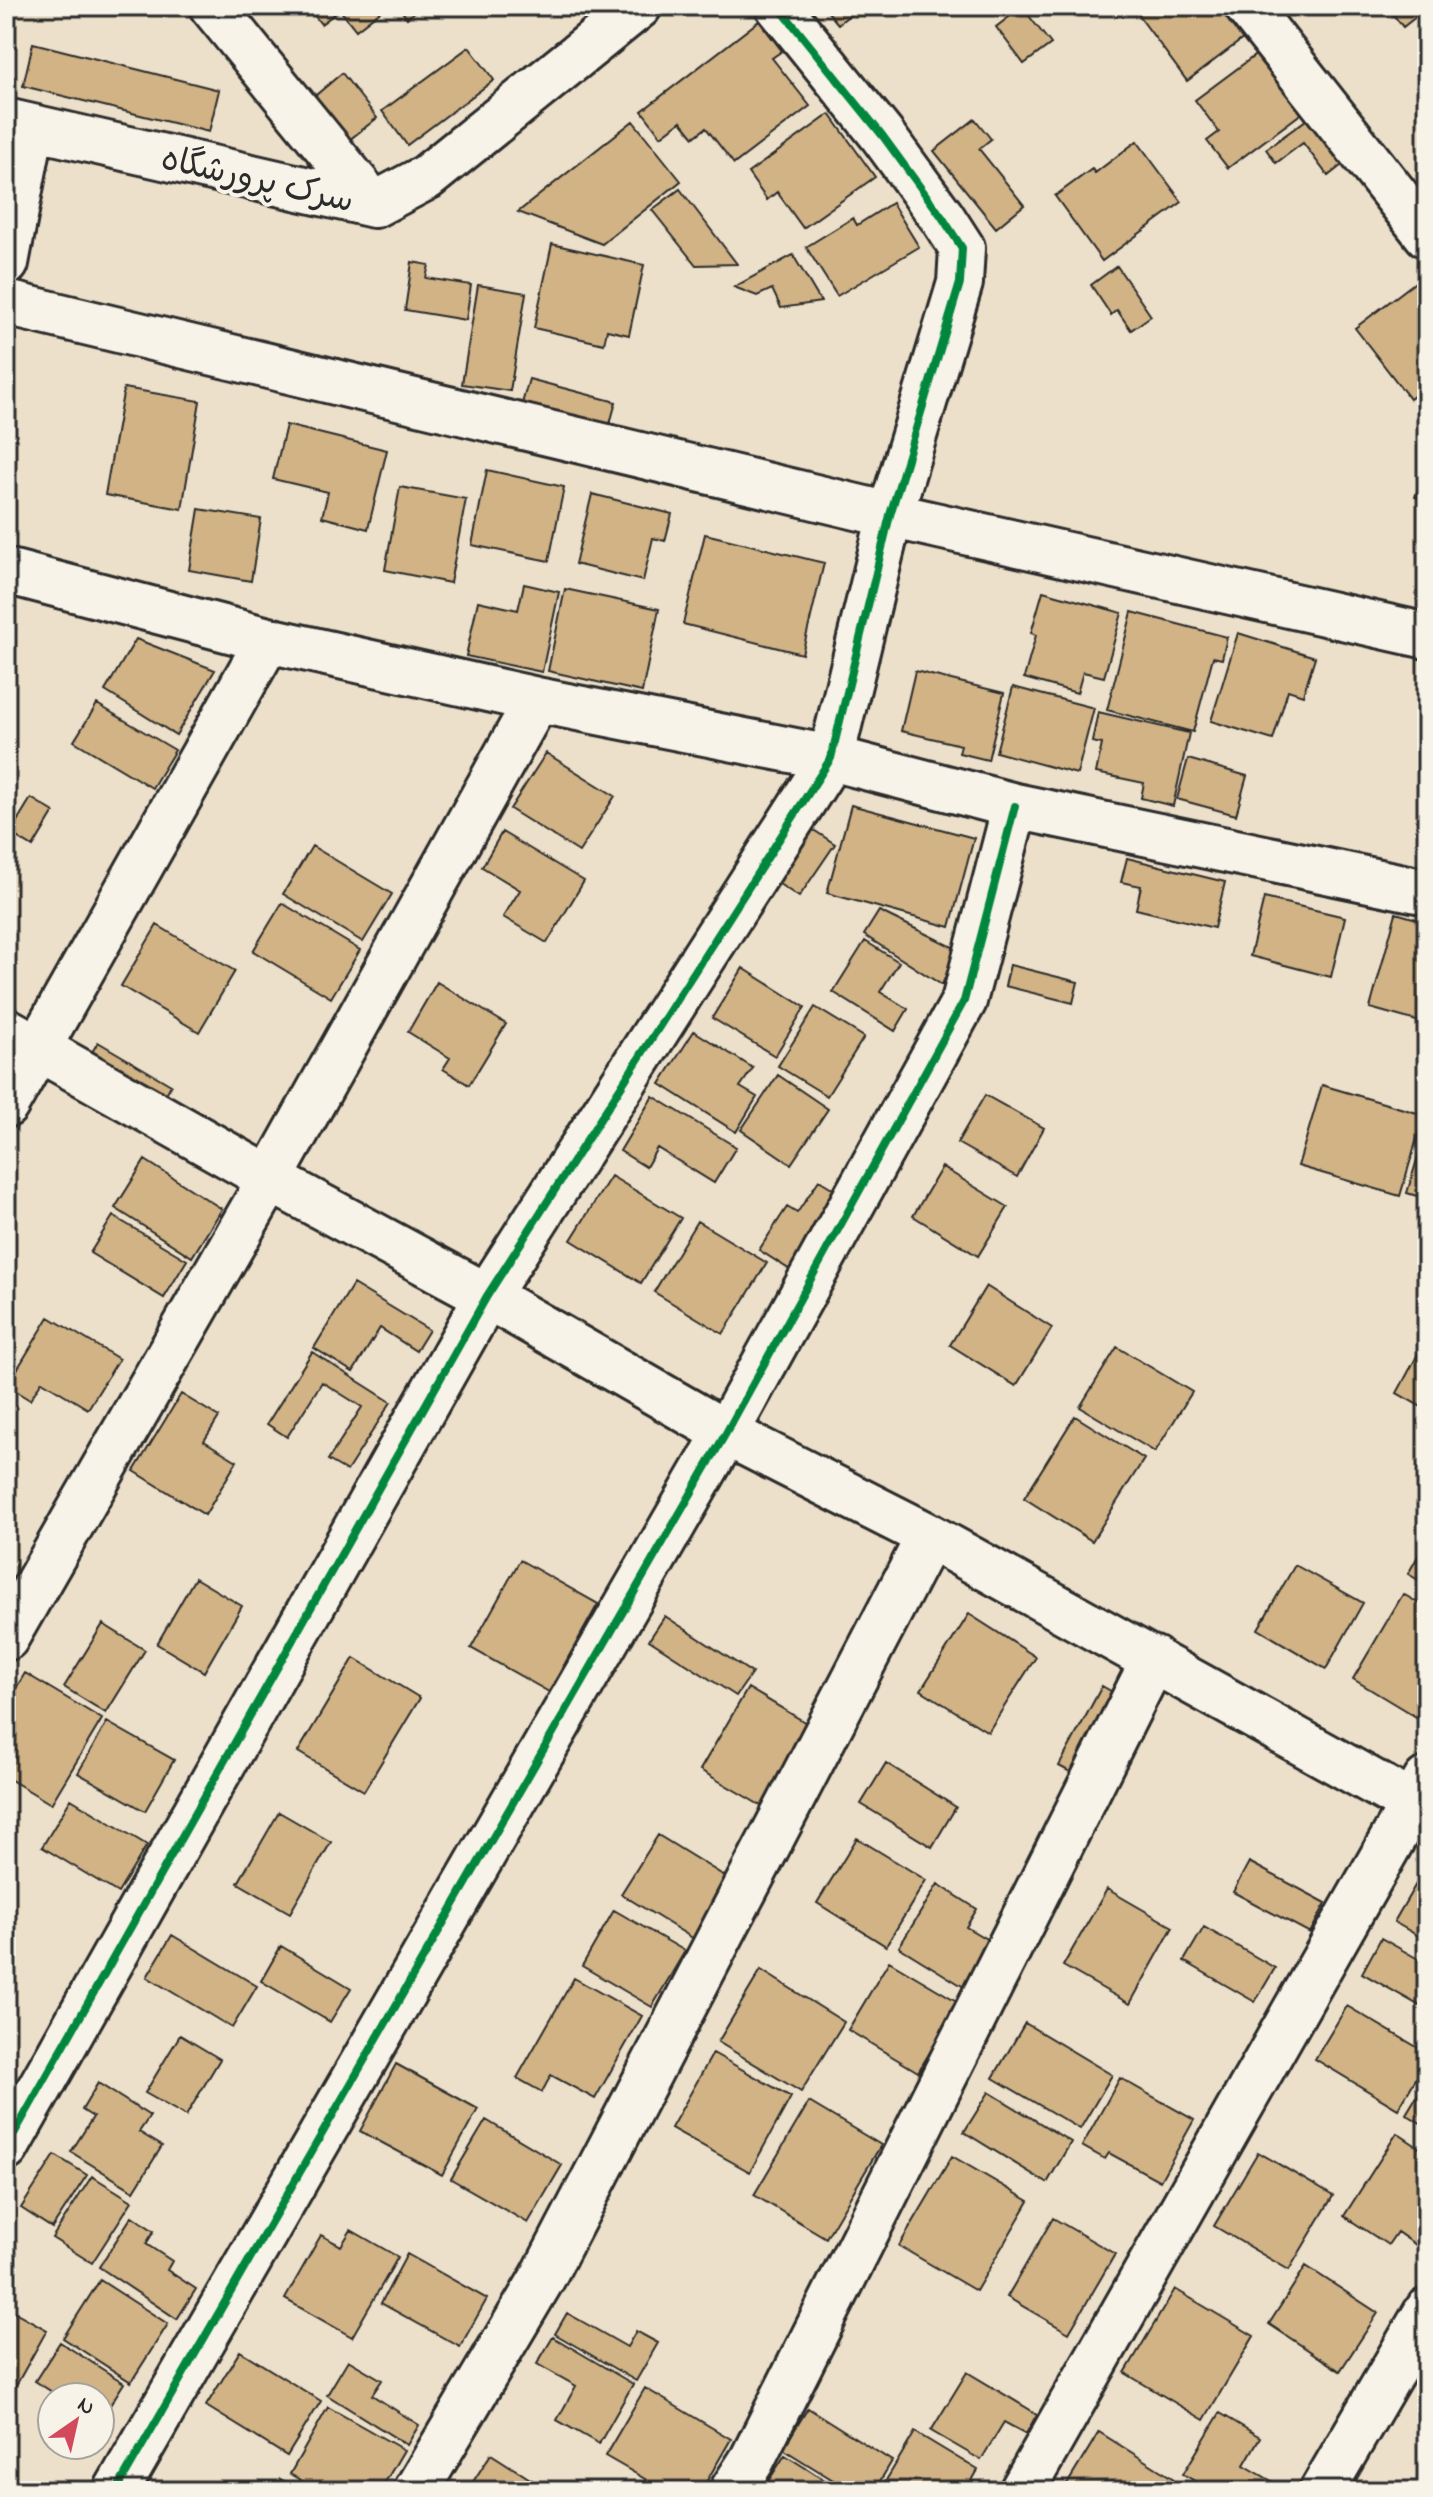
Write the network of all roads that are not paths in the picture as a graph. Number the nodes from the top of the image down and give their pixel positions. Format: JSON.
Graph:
{"nodes":[{"id":1,"x":212,"y":6,"type":"edge"},
{"id":2,"x":639,"y":6,"type":"edge"},
{"id":3,"x":778,"y":6,"type":"edge"},
{"id":4,"x":1247,"y":6,"type":"edge"},
{"id":5,"x":19,"y":124,"type":"edge"},
{"id":6,"x":374,"y":205,"type":"junction"},
{"id":7,"x":1427,"y":235,"type":"edge"},
{"id":8,"x":6,"y":263,"type":"edge"},
{"id":9,"x":6,"y":303,"type":"edge"},
{"id":10,"x":890,"y":515,"type":"junction"},
{"id":11,"x":6,"y":571,"type":"edge"},
{"id":12,"x":1427,"y":636,"type":"edge"},
{"id":13,"x":268,"y":640,"type":"junction"},
{"id":14,"x":537,"y":700,"type":"junction"},
{"id":15,"x":831,"y":758,"type":"junction"},
{"id":16,"x":1015,"y":806,"type":"junction"},
{"id":17,"x":1427,"y":892,"type":"edge"},
{"id":18,"x":22,"y":1039,"type":"edge"},
{"id":19,"x":6,"y":1105,"type":"edge"},
{"id":20,"x":270,"y":1179,"type":"junction"},
{"id":21,"x":487,"y":1296,"type":"junction"},
{"id":22,"x":726,"y":1433,"type":"junction"},
{"id":23,"x":929,"y":1536,"type":"junction"},
{"id":24,"x":6,"y":1638,"type":"edge"},
{"id":25,"x":1154,"y":1659,"type":"junction"},
{"id":26,"x":1422,"y":1798,"type":"edge"},
{"id":27,"x":6,"y":2148,"type":"edge"},
{"id":28,"x":1427,"y":2311,"type":"edge"},
{"id":29,"x":116,"y":2491,"type":"edge"},
{"id":30,"x":416,"y":2491,"type":"edge"},
{"id":31,"x":732,"y":2491,"type":"edge"},
{"id":32,"x":1022,"y":2491,"type":"edge"},
{"id":33,"x":1322,"y":2491,"type":"edge"}],
"edges":[{"from":1,"to":6,"type":"street"},
{"from":2,"to":6,"type":"street","name":"سرک پرورشگاه"},
{"from":3,"to":10,"type":"street"},
{"from":4,"to":7,"type":"street"},
{"from":5,"to":6,"type":"street","name":"سرک پرورشگاه"},
{"from":5,"to":8,"type":"street"},
{"from":9,"to":10,"type":"street"},
{"from":10,"to":12,"type":"street"},
{"from":10,"to":15,"type":"street"},
{"from":11,"to":13,"type":"street"},
{"from":13,"to":14,"type":"street"},
{"from":13,"to":18,"type":"street"},
{"from":14,"to":15,"type":"street"},
{"from":14,"to":20,"type":"street"},
{"from":15,"to":16,"type":"street"},
{"from":15,"to":21,"type":"street"},
{"from":16,"to":17,"type":"street"},
{"from":16,"to":22,"type":"street"},
{"from":18,"to":19,"type":"street"},
{"from":18,"to":20,"type":"street"},
{"from":20,"to":21,"type":"street"},
{"from":20,"to":24,"type":"street"},
{"from":21,"to":22,"type":"street"},
{"from":21,"to":27,"type":"street"},
{"from":22,"to":23,"type":"street"},
{"from":22,"to":29,"type":"street"},
{"from":23,"to":25,"type":"street"},
{"from":23,"to":30,"type":"street"},
{"from":25,"to":26,"type":"street"},
{"from":25,"to":31,"type":"street"},
{"from":26,"to":32,"type":"street"},
{"from":28,"to":33,"type":"street"}]}
